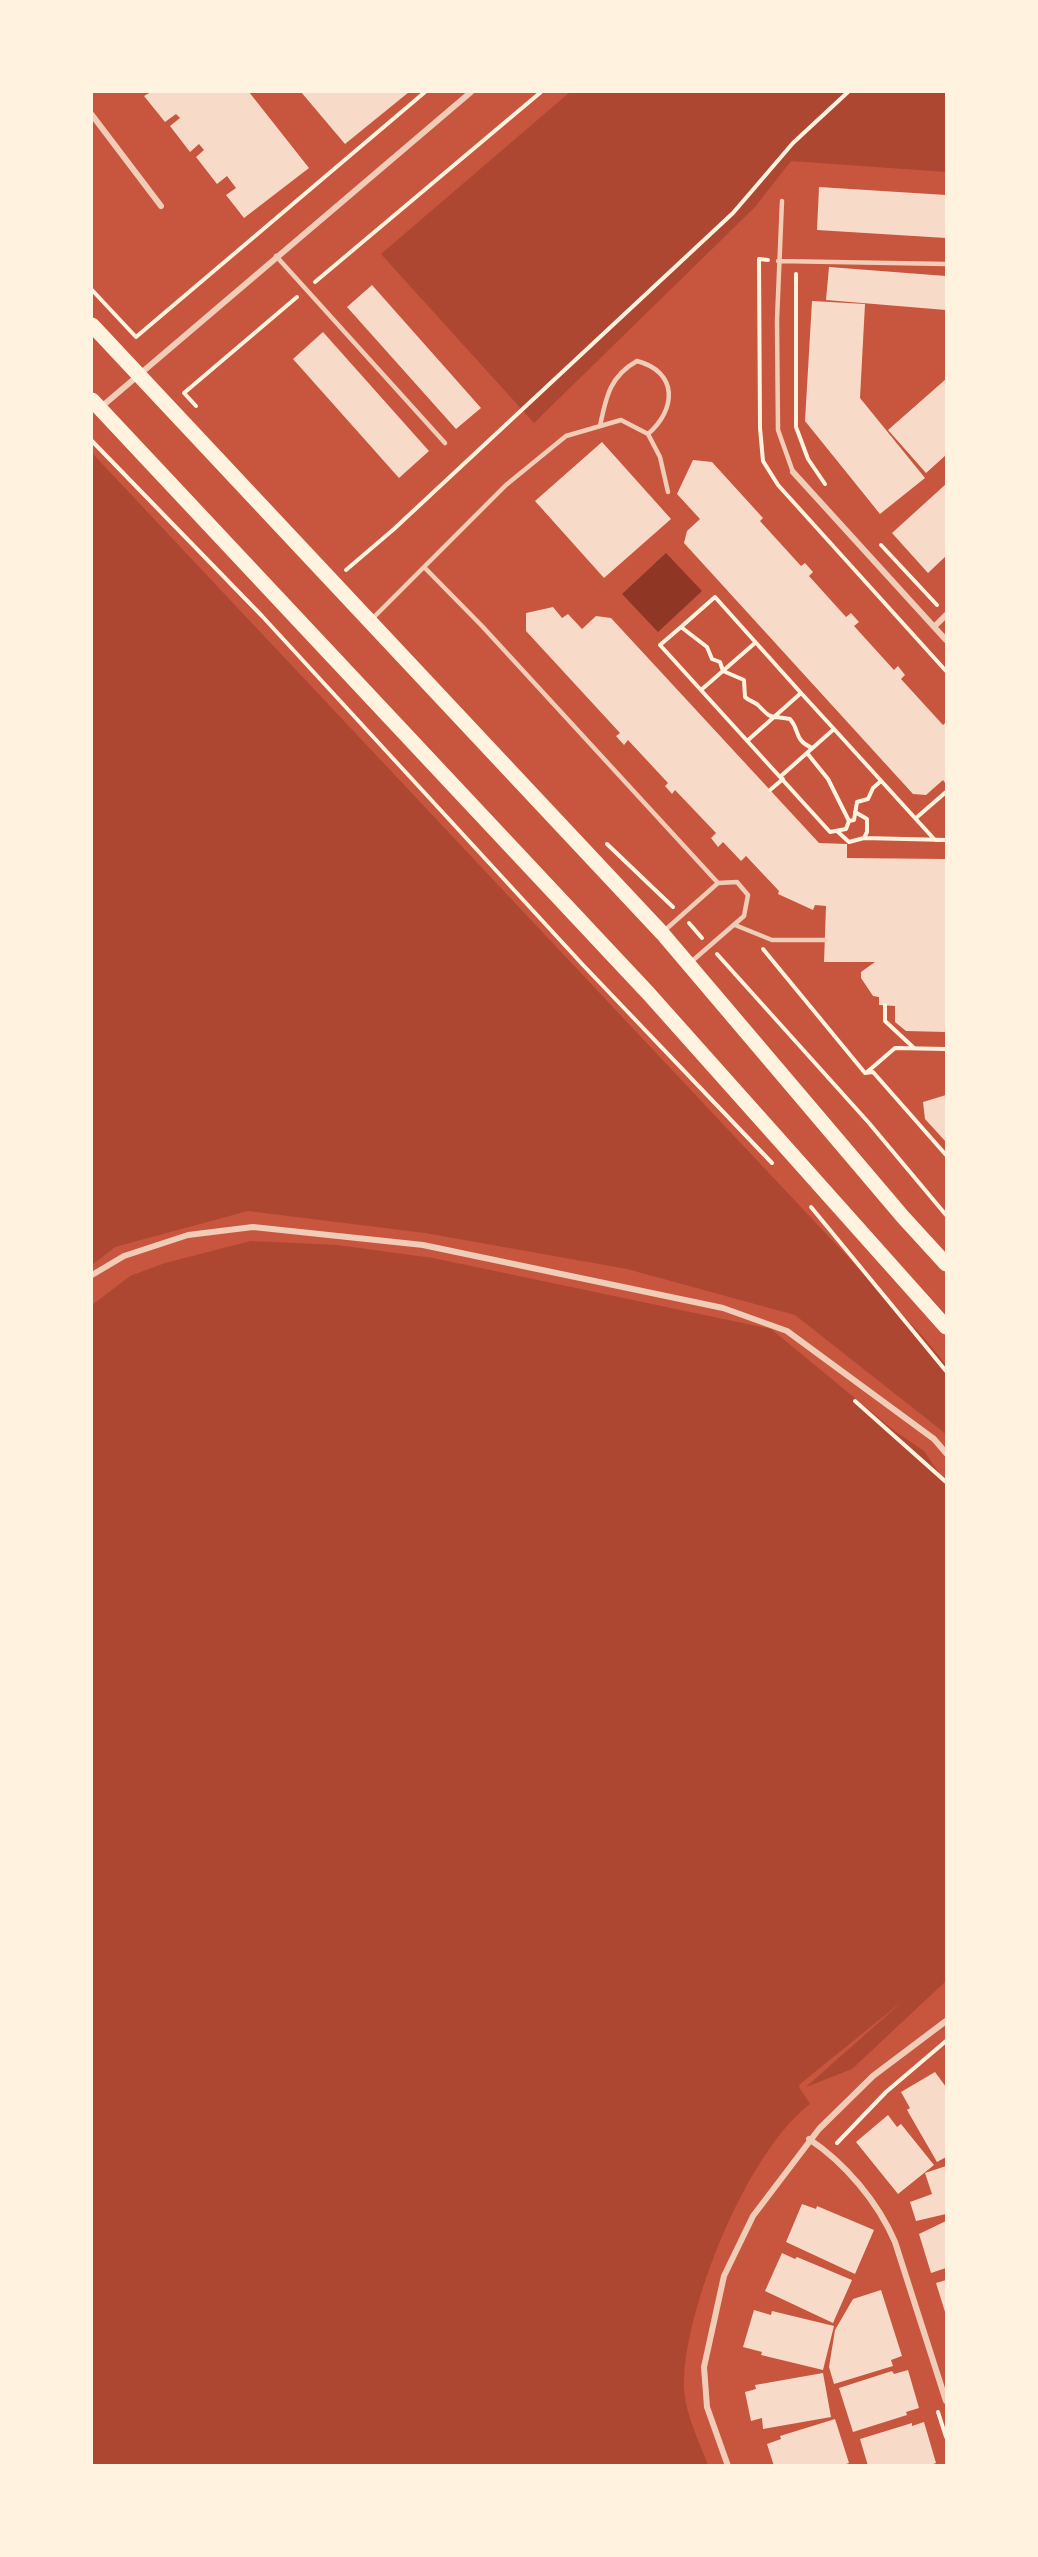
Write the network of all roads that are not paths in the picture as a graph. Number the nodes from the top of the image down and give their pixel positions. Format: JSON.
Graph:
{"nodes":[{"id":1,"x":471,"y":92,"type":"edge"},
{"id":2,"x":92,"y":115,"type":"edge"},
{"id":3,"x":782,"y":201,"type":"dead end"},
{"id":4,"x":161,"y":206,"type":"dead end"},
{"id":5,"x":276,"y":256,"type":"junction"},
{"id":6,"x":778,"y":261,"type":"junction"},
{"id":7,"x":946,"y":264,"type":"edge"},
{"id":8,"x":92,"y":325,"type":"edge"},
{"id":9,"x":137,"y":375,"type":"junction"},
{"id":10,"x":95,"y":404,"type":"edge"},
{"id":11,"x":600,"y":426,"type":"junction"},
{"id":12,"x":648,"y":434,"type":"junction"},
{"id":13,"x":445,"y":443,"type":"dead end"},
{"id":14,"x":794,"y":472,"type":"joint"},
{"id":15,"x":668,"y":492,"type":"dead end"},
{"id":16,"x":424,"y":567,"type":"junction"},
{"id":17,"x":946,"y":615,"type":"edge"},
{"id":18,"x":369,"y":622,"type":"junction"},
{"id":19,"x":934,"y":627,"type":"junction"},
{"id":20,"x":946,"y":640,"type":"edge"},
{"id":21,"x":718,"y":883,"type":"junction"},
{"id":22,"x":735,"y":925,"type":"junction"},
{"id":23,"x":662,"y":933,"type":"junction"},
{"id":24,"x":825,"y":940,"type":"dead end"},
{"id":25,"x":689,"y":964,"type":"junction"},
{"id":26,"x":946,"y":1264,"type":"edge"},
{"id":27,"x":92,"y":1275,"type":"edge"},
{"id":28,"x":946,"y":1327,"type":"edge"},
{"id":29,"x":946,"y":1454,"type":"edge"},
{"id":30,"x":946,"y":2021,"type":"edge"},
{"id":31,"x":809,"y":2139,"type":"junction"},
{"id":32,"x":946,"y":2402,"type":"edge"},
{"id":33,"x":728,"y":2466,"type":"edge"}],
"edges":[{"from":1,"to":5,"type":"street"},
{"from":2,"to":4,"type":"street"},
{"from":3,"to":6,"type":"lane"},
{"from":5,"to":9,"type":"street"},
{"from":5,"to":13,"type":"lane"},
{"from":6,"to":7,"type":"lane"},
{"from":6,"to":14,"type":"lane"},
{"from":8,"to":9,"type":"main road"},
{"from":9,"to":10,"type":"street"},
{"from":9,"to":18,"type":"main road"},
{"from":10,"to":28,"type":"main road"},
{"from":11,"to":12,"type":"lane"},
{"from":11,"to":12,"type":"lane"},
{"from":11,"to":16,"type":"lane"},
{"from":12,"to":15,"type":"lane"},
{"from":14,"to":19,"type":"street"},
{"from":16,"to":18,"type":"lane"},
{"from":16,"to":21,"type":"lane"},
{"from":17,"to":19,"type":"street"},
{"from":18,"to":23,"type":"main road"},
{"from":19,"to":20,"type":"street"},
{"from":21,"to":22,"type":"lane"},
{"from":21,"to":23,"type":"lane"},
{"from":22,"to":24,"type":"lane"},
{"from":22,"to":25,"type":"lane"},
{"from":23,"to":25,"type":"main road"},
{"from":25,"to":26,"type":"main road"},
{"from":27,"to":29,"type":"street"},
{"from":30,"to":31,"type":"street"},
{"from":31,"to":32,"type":"street"},
{"from":31,"to":33,"type":"street"}]}
